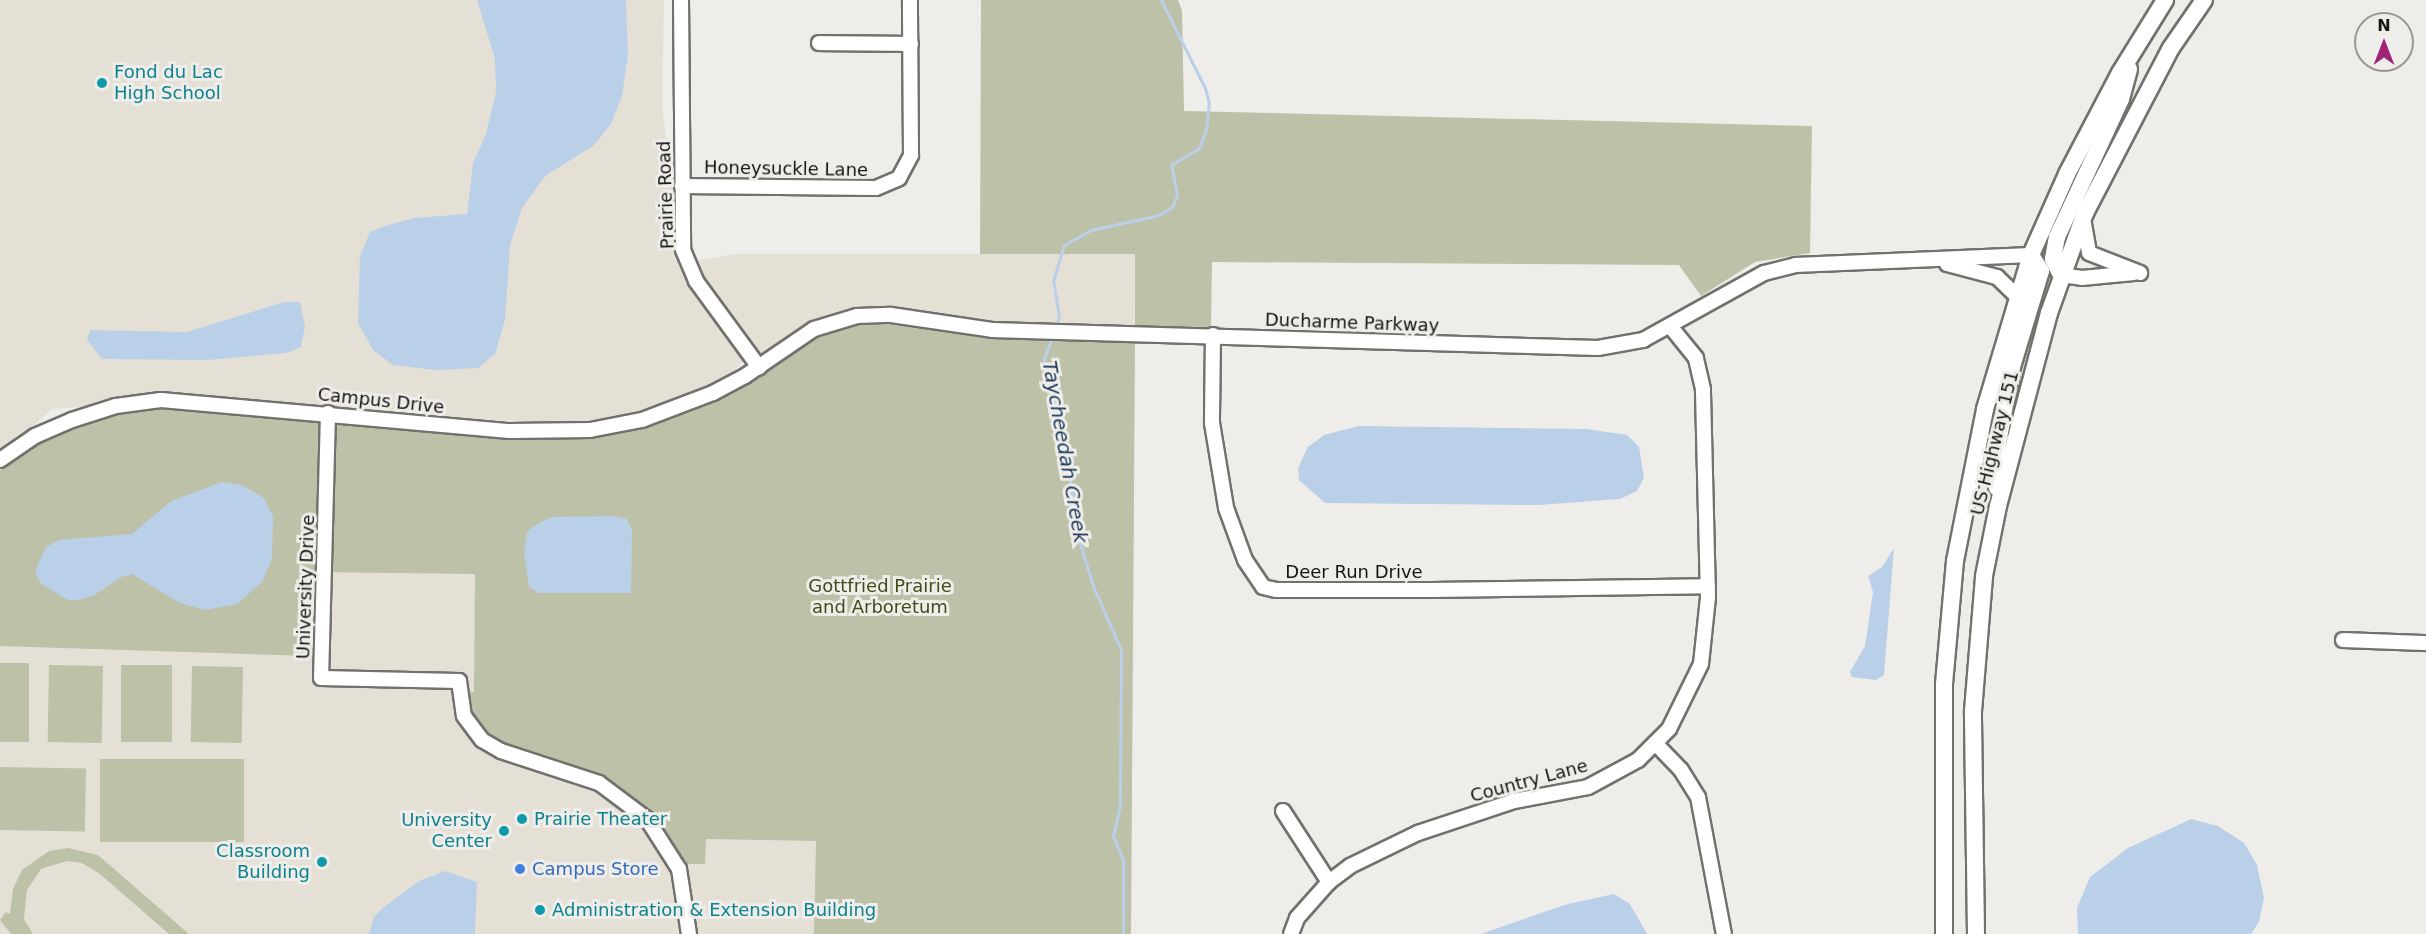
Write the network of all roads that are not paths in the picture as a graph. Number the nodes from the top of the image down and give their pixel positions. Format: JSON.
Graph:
{"nodes":[{"id":1,"x":681,"y":0,"type":"edge"},
{"id":2,"x":910,"y":0,"type":"edge"},
{"id":3,"x":2165,"y":0,"type":"edge"},
{"id":4,"x":2204,"y":0,"type":"edge"},
{"id":5,"x":819,"y":44,"type":"dead end"},
{"id":6,"x":910,"y":44,"type":"junction"},
{"id":7,"x":2133,"y":50,"type":"junction"},
{"id":8,"x":682,"y":186,"type":"junction"},
{"id":9,"x":2085,"y":213,"type":"junction"},
{"id":10,"x":2031,"y":255,"type":"junction"},
{"id":11,"x":1939,"y":262,"type":"junction"},
{"id":12,"x":2061,"y":275,"type":"junction"},
{"id":13,"x":2018,"y":297,"type":"junction"},
{"id":14,"x":1670,"y":326,"type":"junction"},
{"id":15,"x":1213,"y":335,"type":"junction"},
{"id":16,"x":759,"y":367,"type":"junction"},
{"id":17,"x":328,"y":413,"type":"junction"},
{"id":18,"x":0,"y":460,"type":"edge"},
{"id":19,"x":1998,"y":506,"type":"junction"},
{"id":20,"x":1708,"y":586,"type":"junction"},
{"id":21,"x":2343,"y":640,"type":"dead end"},
{"id":22,"x":2426,"y":643,"type":"edge"},
{"id":23,"x":1655,"y":744,"type":"junction"},
{"id":24,"x":1283,"y":811,"type":"dead end"},
{"id":25,"x":1329,"y":882,"type":"junction"},
{"id":26,"x":689,"y":934,"type":"edge"},
{"id":27,"x":1291,"y":934,"type":"edge"},
{"id":28,"x":1724,"y":934,"type":"edge"},
{"id":29,"x":1944,"y":934,"type":"edge"},
{"id":30,"x":1976,"y":934,"type":"edge"}],
"edges":[{"from":1,"to":8,"type":"street","name":"Prairie Road"},
{"from":2,"to":6,"type":"street"},
{"from":3,"to":7,"type":"main road","name":"US Highway 151"},
{"from":4,"to":9,"type":"main road","name":"US Highway 151"},
{"from":5,"to":6,"type":"street"},
{"from":6,"to":8,"type":"street","name":"Honeysuckle Lane"},
{"from":7,"to":10,"type":"main road","name":"US Highway 151"},
{"from":7,"to":12,"type":"main road"},
{"from":8,"to":16,"type":"street","name":"Prairie Road"},
{"from":9,"to":12,"type":"main road","name":"US Highway 151"},
{"from":9,"to":12,"type":"street"},
{"from":10,"to":11,"type":"street","name":"Ducharme Parkway"},
{"from":10,"to":13,"type":"main road","name":"US Highway 151"},
{"from":10,"to":19,"type":"main road"},
{"from":11,"to":13,"type":"street","name":"Ducharme Parkway"},
{"from":11,"to":14,"type":"street","name":"Ducharme Parkway"},
{"from":12,"to":19,"type":"main road","name":"US Highway 151"},
{"from":13,"to":29,"type":"main road","name":"US Highway 151"},
{"from":14,"to":15,"type":"street","name":"Ducharme Parkway"},
{"from":14,"to":20,"type":"street","name":"Country Lane"},
{"from":15,"to":16,"type":"street","name":"Ducharme Parkway"},
{"from":15,"to":20,"type":"street","name":"Deer Run Drive"},
{"from":16,"to":17,"type":"street","name":"Campus Drive"},
{"from":17,"to":18,"type":"street","name":"Campus Drive"},
{"from":17,"to":26,"type":"street","name":"University Drive"},
{"from":19,"to":30,"type":"main road","name":"US Highway 151"},
{"from":20,"to":23,"type":"street","name":"Country Lane"},
{"from":21,"to":22,"type":"street"},
{"from":23,"to":25,"type":"street","name":"Country Lane"},
{"from":23,"to":28,"type":"street"},
{"from":24,"to":25,"type":"street"},
{"from":25,"to":27,"type":"street","name":"Country Lane"}]}
